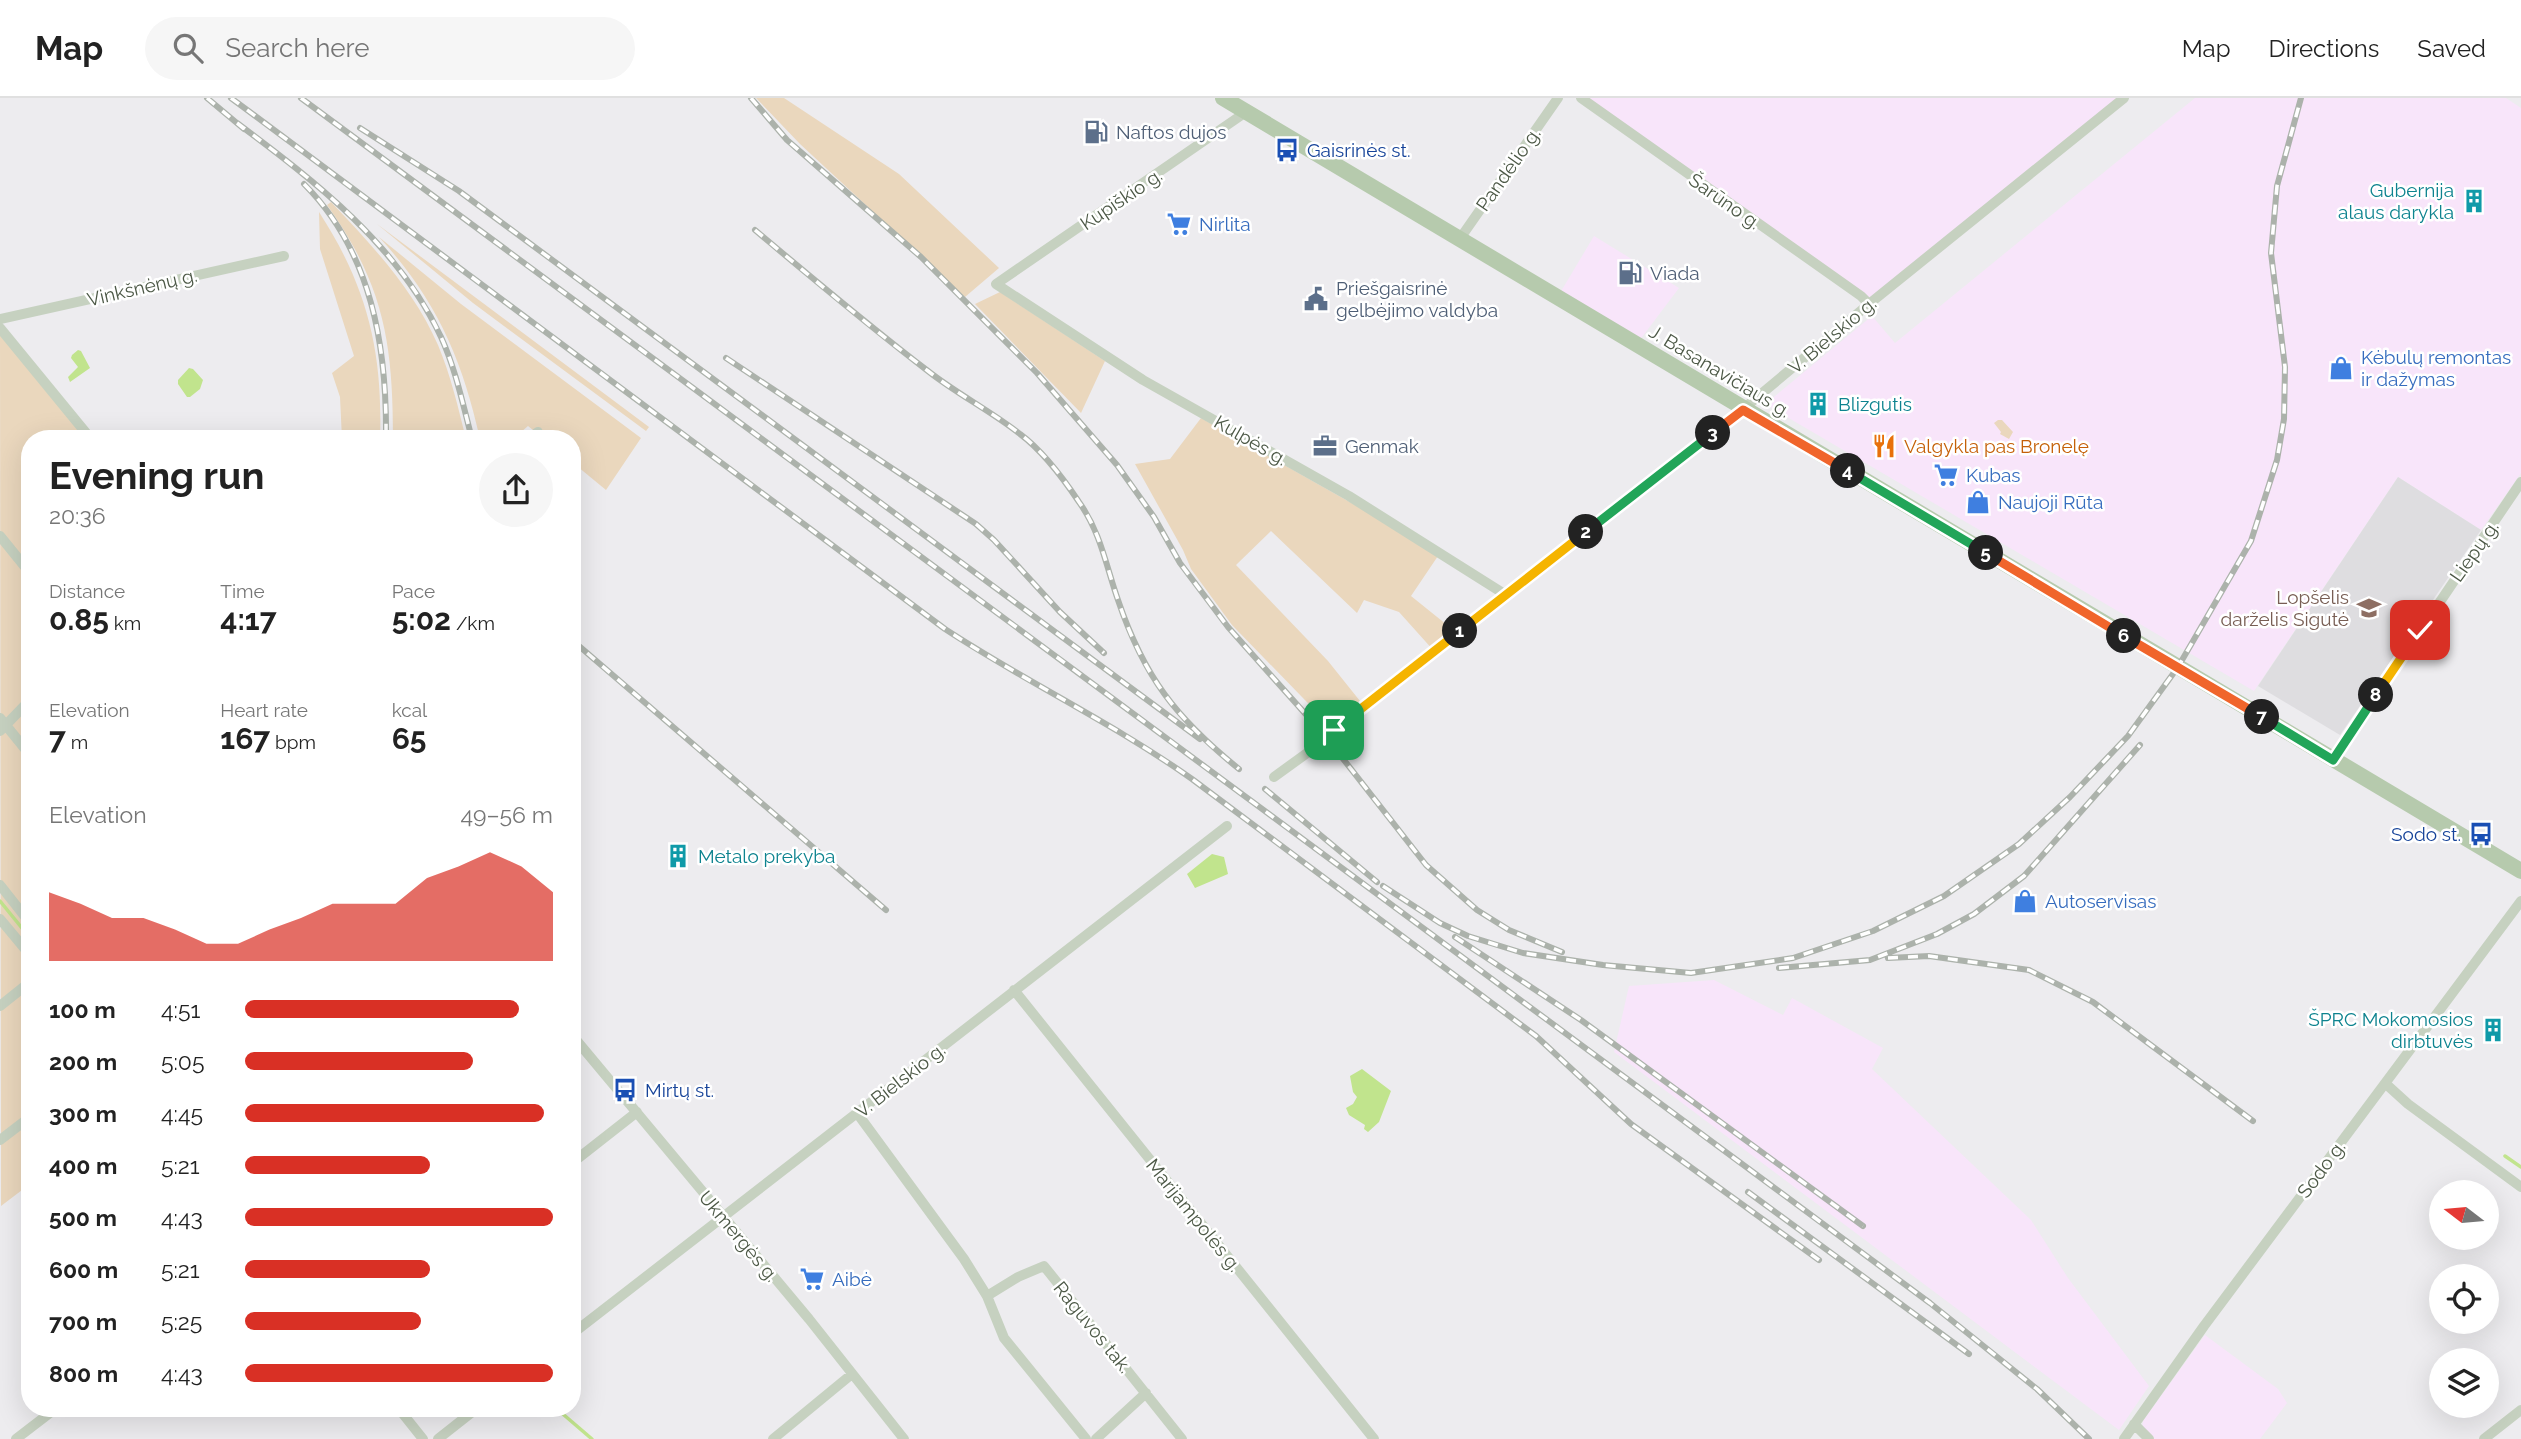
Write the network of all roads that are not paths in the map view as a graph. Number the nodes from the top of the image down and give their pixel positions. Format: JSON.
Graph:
{"nodes":[{"id":1,"x":1223,"y":98,"type":"edge"},
{"id":2,"x":1558,"y":98,"type":"edge"},
{"id":3,"x":1581,"y":98,"type":"edge"},
{"id":4,"x":2124,"y":98,"type":"edge"},
{"id":5,"x":1246,"y":112,"type":"junction"},
{"id":6,"x":1459,"y":240,"type":"junction"},
{"id":7,"x":284,"y":256,"type":"dead end"},
{"id":8,"x":996,"y":284,"type":"joint"},
{"id":9,"x":1869,"y":304,"type":"junction"},
{"id":10,"x":0,"y":319,"type":"edge"},
{"id":11,"x":0,"y":328,"type":"edge"},
{"id":12,"x":1743,"y":410,"type":"junction"},
{"id":13,"x":84,"y":430,"type":"edge"},
{"id":14,"x":2521,"y":482,"type":"edge"},
{"id":15,"x":0,"y":536,"type":"edge"},
{"id":16,"x":21,"y":562,"type":"edge"},
{"id":17,"x":1506,"y":594,"type":"junction"},
{"id":18,"x":21,"y":708,"type":"edge"},
{"id":19,"x":2,"y":724,"type":"edge"},
{"id":20,"x":21,"y":745,"type":"edge"},
{"id":21,"x":2333,"y":760,"type":"junction"},
{"id":22,"x":1274,"y":777,"type":"dead end"},
{"id":23,"x":1227,"y":826,"type":"dead end"},
{"id":24,"x":2521,"y":871,"type":"edge"},
{"id":25,"x":0,"y":886,"type":"edge"},
{"id":26,"x":2521,"y":901,"type":"edge"},
{"id":27,"x":21,"y":912,"type":"edge"},
{"id":28,"x":0,"y":919,"type":"edge"},
{"id":29,"x":21,"y":944,"type":"edge"},
{"id":30,"x":21,"y":989,"type":"edge"},
{"id":31,"x":1014,"y":990,"type":"junction"},
{"id":32,"x":0,"y":1006,"type":"edge"},
{"id":33,"x":581,"y":1046,"type":"edge"},
{"id":34,"x":2386,"y":1084,"type":"junction"},
{"id":35,"x":637,"y":1112,"type":"junction"},
{"id":36,"x":858,"y":1113,"type":"junction"},
{"id":37,"x":21,"y":1123,"type":"edge"},
{"id":38,"x":0,"y":1140,"type":"edge"},
{"id":39,"x":581,"y":1156,"type":"edge"},
{"id":40,"x":2521,"y":1187,"type":"edge"},
{"id":41,"x":723,"y":1217,"type":"junction"},
{"id":42,"x":987,"y":1296,"type":"junction"},
{"id":43,"x":581,"y":1327,"type":"edge"},
{"id":44,"x":852,"y":1374,"type":"junction"},
{"id":45,"x":1146,"y":1393,"type":"junction"},
{"id":46,"x":2521,"y":1410,"type":"edge"},
{"id":47,"x":46,"y":1417,"type":"edge"},
{"id":48,"x":406,"y":1417,"type":"edge"},
{"id":49,"x":467,"y":1417,"type":"edge"},
{"id":50,"x":2134,"y":1424,"type":"junction"},
{"id":51,"x":24,"y":1437,"type":"edge"},
{"id":52,"x":424,"y":1439,"type":"edge"},
{"id":53,"x":439,"y":1439,"type":"edge"},
{"id":54,"x":773,"y":1439,"type":"edge"},
{"id":55,"x":904,"y":1439,"type":"edge"},
{"id":56,"x":1086,"y":1439,"type":"edge"},
{"id":57,"x":1096,"y":1439,"type":"edge"},
{"id":58,"x":1182,"y":1439,"type":"edge"},
{"id":59,"x":1374,"y":1439,"type":"edge"},
{"id":60,"x":2124,"y":1439,"type":"edge"},
{"id":61,"x":2148,"y":1439,"type":"edge"},
{"id":62,"x":2484,"y":1439,"type":"edge"}],
"edges":[{"from":1,"to":5,"type":"main road","name":"J. Basanavičiaus g."},
{"from":2,"to":6,"type":"street","name":"Pandėlio g."},
{"from":3,"to":9,"type":"street","name":"Šarūno g."},
{"from":4,"to":9,"type":"street","name":"V. Bielskio g."},
{"from":5,"to":6,"type":"main road","name":"J. Basanavičiaus g."},
{"from":5,"to":8,"type":"street","name":"Kupiškio g."},
{"from":6,"to":12,"type":"main road","name":"J. Basanavičiaus g."},
{"from":7,"to":10,"type":"street","name":"Vinkšnėnų g."},
{"from":8,"to":17,"type":"street","name":"Kulpės g."},
{"from":9,"to":12,"type":"street","name":"V. Bielskio g."},
{"from":11,"to":13,"type":"street"},
{"from":12,"to":17,"type":"street","name":"V. Bielskio g."},
{"from":12,"to":21,"type":"main road","name":"J. Basanavičiaus g."},
{"from":14,"to":21,"type":"street","name":"Liepų g."},
{"from":15,"to":16,"type":"street"},
{"from":17,"to":22,"type":"street","name":"V. Bielskio g."},
{"from":18,"to":19,"type":"street"},
{"from":19,"to":20,"type":"street"},
{"from":21,"to":24,"type":"main road","name":"J. Basanavičiaus g."},
{"from":23,"to":31,"type":"street","name":"V. Bielskio g."},
{"from":25,"to":27,"type":"street"},
{"from":26,"to":34,"type":"street","name":"Sodo g."},
{"from":28,"to":29,"type":"street"},
{"from":30,"to":32,"type":"street"},
{"from":31,"to":36,"type":"street","name":"V. Bielskio g."},
{"from":31,"to":59,"type":"street","name":"Marijampolės g."},
{"from":33,"to":35,"type":"street","name":"Ukmergės g."},
{"from":34,"to":40,"type":"street"},
{"from":34,"to":50,"type":"street","name":"Sodo g."},
{"from":35,"to":39,"type":"street"},
{"from":35,"to":41,"type":"street","name":"Ukmergės g."},
{"from":36,"to":41,"type":"street","name":"V. Bielskio g."},
{"from":36,"to":42,"type":"street"},
{"from":37,"to":38,"type":"street"},
{"from":41,"to":43,"type":"street","name":"V. Bielskio g."},
{"from":41,"to":44,"type":"street","name":"Ukmergės g."},
{"from":42,"to":45,"type":"street","name":"Raguvos tak."},
{"from":42,"to":56,"type":"street"},
{"from":44,"to":54,"type":"street"},
{"from":44,"to":55,"type":"street","name":"Ukmergės g."},
{"from":45,"to":57,"type":"street"},
{"from":45,"to":58,"type":"street","name":"Raguvos tak."},
{"from":46,"to":62,"type":"street"},
{"from":47,"to":51,"type":"street"},
{"from":48,"to":52,"type":"street"},
{"from":49,"to":53,"type":"street"},
{"from":50,"to":60,"type":"street","name":"Sodo g."},
{"from":50,"to":61,"type":"street"}]}
